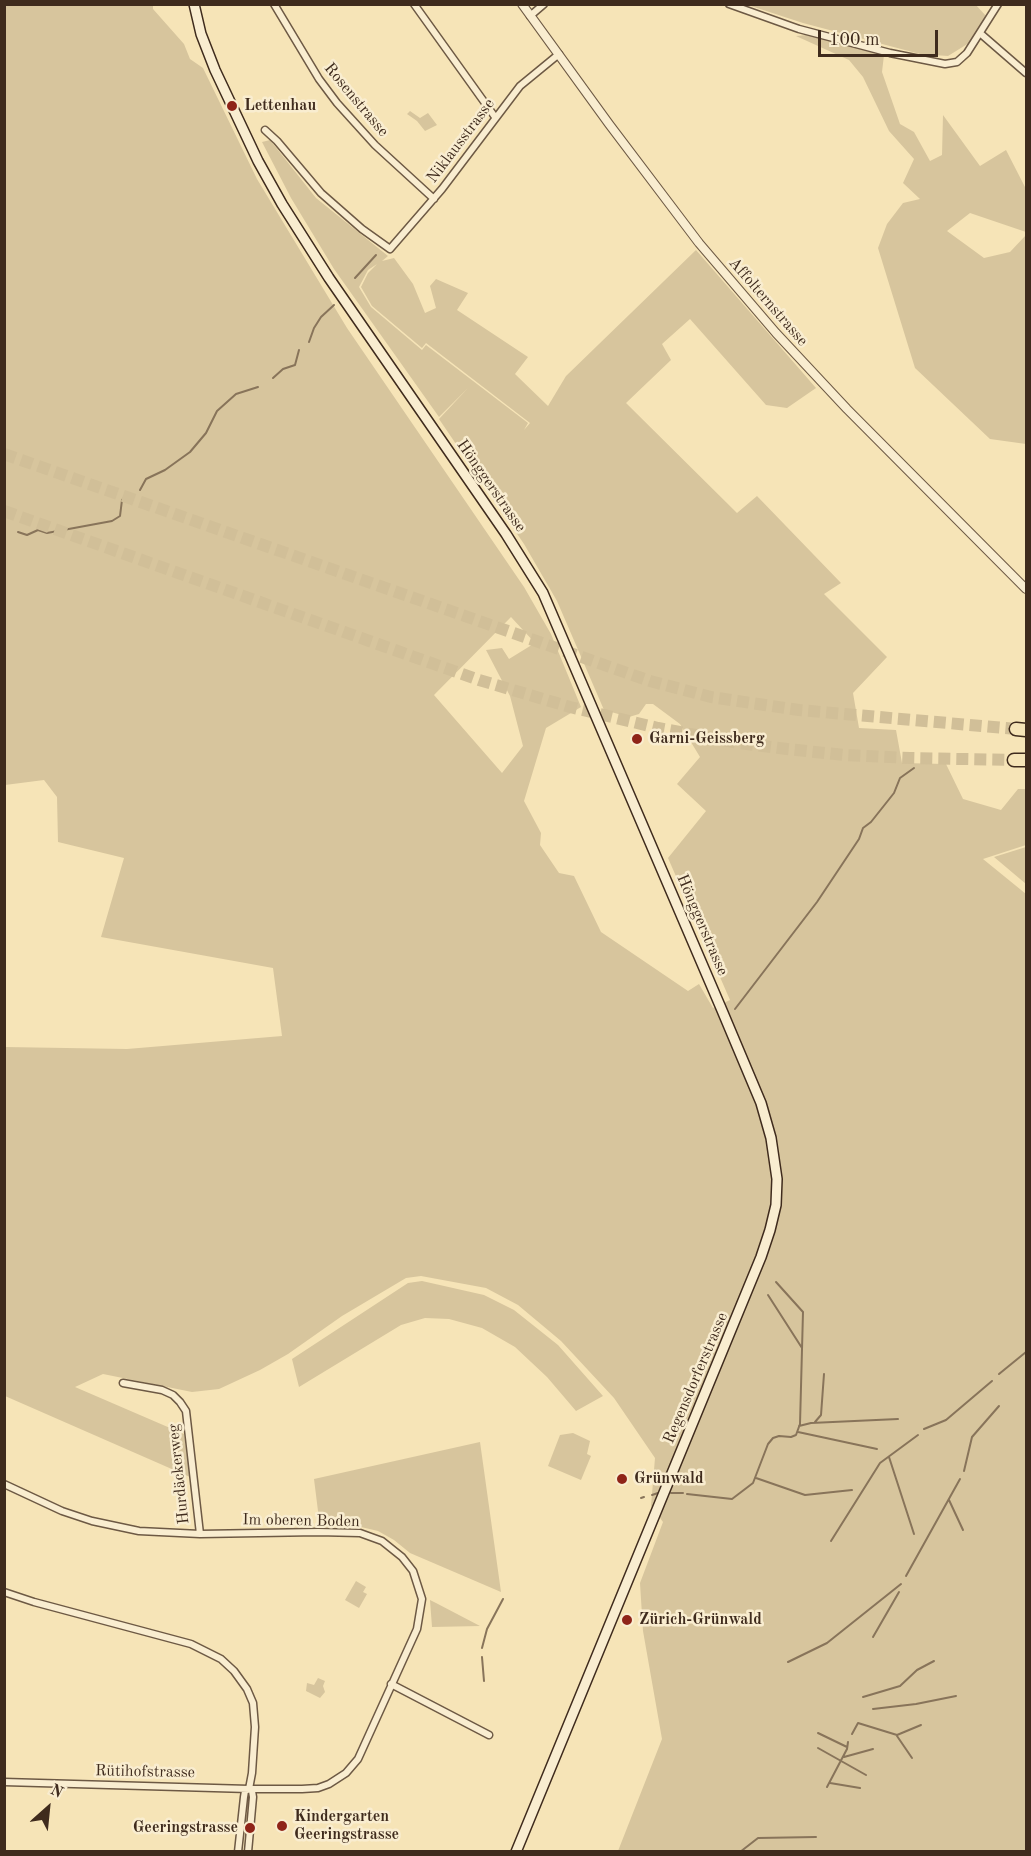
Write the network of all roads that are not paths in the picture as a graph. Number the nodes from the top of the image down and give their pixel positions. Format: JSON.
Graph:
{"nodes":[{"id":1,"x":194,"y":4,"type":"edge"},
{"id":2,"x":274,"y":4,"type":"edge"},
{"id":3,"x":414,"y":4,"type":"edge"},
{"id":4,"x":522,"y":4,"type":"edge"},
{"id":5,"x":544,"y":4,"type":"edge"},
{"id":6,"x":729,"y":4,"type":"edge"},
{"id":7,"x":998,"y":4,"type":"edge"},
{"id":8,"x":530,"y":15,"type":"junction"},
{"id":9,"x":981,"y":34,"type":"junction"},
{"id":10,"x":559,"y":54,"type":"junction"},
{"id":11,"x":1026,"y":73,"type":"edge"},
{"id":12,"x":495,"y":117,"type":"junction"},
{"id":13,"x":265,"y":130,"type":"dead end"},
{"id":14,"x":434,"y":199,"type":"junction"},
{"id":15,"x":1026,"y":589,"type":"edge"},
{"id":16,"x":721,"y":1008,"type":"joint"},
{"id":17,"x":123,"y":1383,"type":"dead end"},
{"id":18,"x":4,"y":1484,"type":"edge"},
{"id":19,"x":200,"y":1534,"type":"junction"},
{"id":20,"x":4,"y":1592,"type":"edge"},
{"id":21,"x":391,"y":1684,"type":"junction"},
{"id":22,"x":489,"y":1735,"type":"dead end"},
{"id":23,"x":4,"y":1782,"type":"edge"},
{"id":24,"x":249,"y":1789,"type":"junction"},
{"id":25,"x":238,"y":1851,"type":"edge"},
{"id":26,"x":248,"y":1851,"type":"edge"},
{"id":27,"x":516,"y":1851,"type":"edge"}],
"edges":[{"from":1,"to":16,"type":"main road","name":"Hönggerstrasse"},
{"from":2,"to":14,"type":"street","name":"Rosenstrasse"},
{"from":3,"to":12,"type":"street"},
{"from":4,"to":8,"type":"street","name":"Affolternstrasse"},
{"from":5,"to":8,"type":"street"},
{"from":6,"to":9,"type":"street"},
{"from":7,"to":9,"type":"street"},
{"from":8,"to":10,"type":"street","name":"Affolternstrasse"},
{"from":9,"to":11,"type":"street"},
{"from":10,"to":12,"type":"street","name":"Niklausstrasse"},
{"from":10,"to":15,"type":"street","name":"Affolternstrasse"},
{"from":12,"to":14,"type":"street","name":"Niklausstrasse"},
{"from":13,"to":14,"type":"street","name":"Niklausstrasse"},
{"from":16,"to":27,"type":"main road","name":"Regensdorferstrasse"},
{"from":17,"to":19,"type":"street","name":"Hurdäckerweg"},
{"from":18,"to":19,"type":"street","name":"Im oberen Boden"},
{"from":19,"to":21,"type":"street","name":"Im oberen Boden"},
{"from":20,"to":24,"type":"street"},
{"from":21,"to":22,"type":"street"},
{"from":21,"to":24,"type":"street","name":"Im oberen Boden"},
{"from":23,"to":24,"type":"street","name":"Rütihofstrasse"},
{"from":24,"to":25,"type":"street"},
{"from":24,"to":26,"type":"street"}]}
